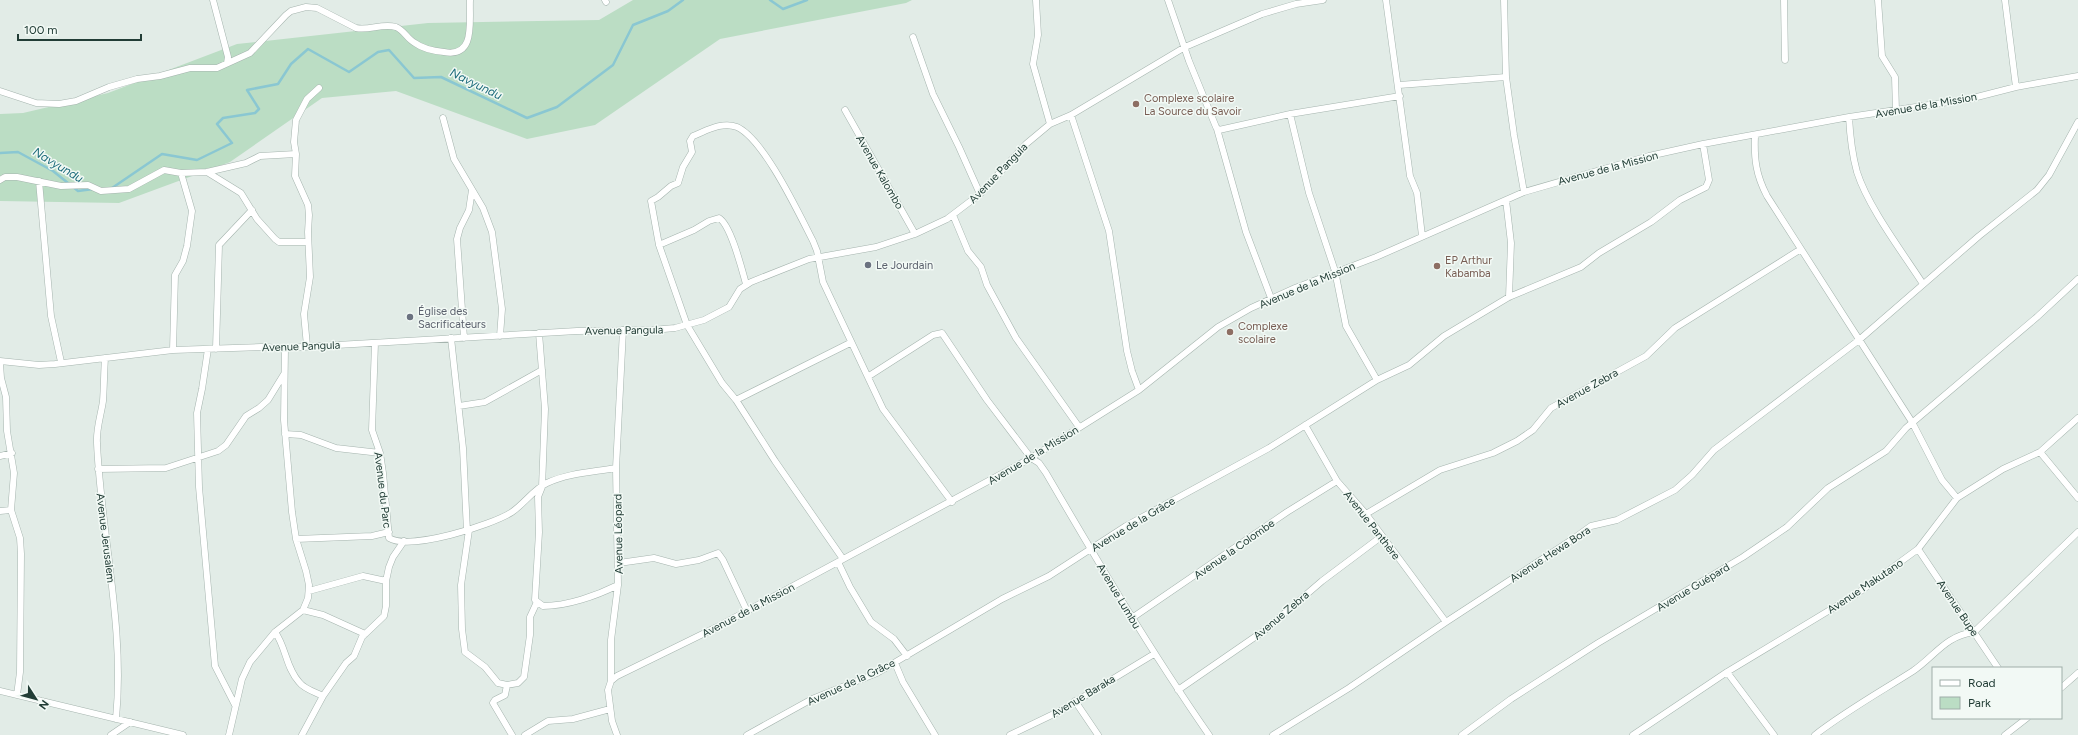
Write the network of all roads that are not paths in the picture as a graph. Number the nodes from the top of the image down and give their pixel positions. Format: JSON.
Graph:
{"nodes":[{"id":1,"x":213,"y":0,"type":"edge"},
{"id":2,"x":470,"y":0,"type":"edge"},
{"id":3,"x":1036,"y":0,"type":"edge"},
{"id":4,"x":1168,"y":0,"type":"edge"},
{"id":5,"x":1323,"y":0,"type":"edge"},
{"id":6,"x":1386,"y":0,"type":"edge"},
{"id":7,"x":1504,"y":0,"type":"edge"},
{"id":8,"x":1784,"y":0,"type":"edge"},
{"id":9,"x":1878,"y":0,"type":"edge"},
{"id":10,"x":2005,"y":0,"type":"edge"},
{"id":11,"x":913,"y":38,"type":"dead end"},
{"id":12,"x":1185,"y":47,"type":"junction"},
{"id":13,"x":1785,"y":60,"type":"dead end"},
{"id":14,"x":227,"y":63,"type":"junction"},
{"id":15,"x":2078,"y":76,"type":"edge"},
{"id":16,"x":1506,"y":77,"type":"junction"},
{"id":17,"x":1399,"y":85,"type":"junction"},
{"id":18,"x":2016,"y":87,"type":"junction"},
{"id":19,"x":319,"y":88,"type":"dead end"},
{"id":20,"x":0,"y":91,"type":"edge"},
{"id":21,"x":1400,"y":96,"type":"junction"},
{"id":22,"x":845,"y":110,"type":"dead end"},
{"id":23,"x":1896,"y":111,"type":"junction"},
{"id":24,"x":1290,"y":114,"type":"junction"},
{"id":25,"x":1071,"y":115,"type":"junction"},
{"id":26,"x":1849,"y":117,"type":"junction"},
{"id":27,"x":443,"y":118,"type":"dead end"},
{"id":28,"x":2078,"y":122,"type":"edge"},
{"id":29,"x":1050,"y":124,"type":"junction"},
{"id":30,"x":1217,"y":129,"type":"junction"},
{"id":31,"x":1755,"y":136,"type":"junction"},
{"id":32,"x":1703,"y":144,"type":"junction"},
{"id":33,"x":296,"y":154,"type":"junction"},
{"id":34,"x":207,"y":172,"type":"junction"},
{"id":35,"x":181,"y":173,"type":"junction"},
{"id":36,"x":0,"y":180,"type":"edge"},
{"id":37,"x":39,"y":181,"type":"junction"},
{"id":38,"x":472,"y":190,"type":"junction"},
{"id":39,"x":1524,"y":192,"type":"junction"},
{"id":40,"x":980,"y":194,"type":"junction"},
{"id":41,"x":1506,"y":200,"type":"junction"},
{"id":42,"x":252,"y":210,"type":"junction"},
{"id":43,"x":953,"y":215,"type":"junction"},
{"id":44,"x":915,"y":234,"type":"junction"},
{"id":45,"x":1422,"y":236,"type":"junction"},
{"id":46,"x":308,"y":242,"type":"junction"},
{"id":47,"x":659,"y":245,"type":"junction"},
{"id":48,"x":1801,"y":249,"type":"junction"},
{"id":49,"x":819,"y":257,"type":"junction"},
{"id":50,"x":1335,"y":271,"type":"junction"},
{"id":51,"x":2078,"y":279,"type":"edge"},
{"id":52,"x":746,"y":284,"type":"junction"},
{"id":53,"x":1924,"y":284,"type":"junction"},
{"id":54,"x":1509,"y":297,"type":"junction"},
{"id":55,"x":1271,"y":298,"type":"junction"},
{"id":56,"x":687,"y":324,"type":"junction"},
{"id":57,"x":623,"y":330,"type":"junction"},
{"id":58,"x":539,"y":333,"type":"junction"},
{"id":59,"x":500,"y":336,"type":"junction"},
{"id":60,"x":451,"y":338,"type":"junction"},
{"id":61,"x":464,"y":338,"type":"junction"},
{"id":62,"x":1859,"y":340,"type":"junction"},
{"id":63,"x":375,"y":343,"type":"junction"},
{"id":64,"x":850,"y":343,"type":"junction"},
{"id":65,"x":307,"y":346,"type":"junction"},
{"id":66,"x":285,"y":348,"type":"junction"},
{"id":67,"x":208,"y":349,"type":"junction"},
{"id":68,"x":216,"y":349,"type":"junction"},
{"id":69,"x":173,"y":350,"type":"junction"},
{"id":70,"x":105,"y":358,"type":"junction"},
{"id":71,"x":0,"y":361,"type":"edge"},
{"id":72,"x":62,"y":362,"type":"junction"},
{"id":73,"x":0,"y":364,"type":"edge"},
{"id":74,"x":542,"y":370,"type":"junction"},
{"id":75,"x":284,"y":372,"type":"junction"},
{"id":76,"x":869,"y":376,"type":"junction"},
{"id":77,"x":1377,"y":380,"type":"junction"},
{"id":78,"x":1139,"y":390,"type":"junction"},
{"id":79,"x":736,"y":400,"type":"junction"},
{"id":80,"x":458,"y":406,"type":"junction"},
{"id":81,"x":2078,"y":418,"type":"edge"},
{"id":82,"x":1912,"y":422,"type":"junction"},
{"id":83,"x":1305,"y":425,"type":"junction"},
{"id":84,"x":1078,"y":427,"type":"junction"},
{"id":85,"x":285,"y":434,"type":"junction"},
{"id":86,"x":2040,"y":452,"type":"junction"},
{"id":87,"x":12,"y":453,"type":"junction"},
{"id":88,"x":380,"y":453,"type":"junction"},
{"id":89,"x":0,"y":456,"type":"edge"},
{"id":90,"x":199,"y":457,"type":"junction"},
{"id":91,"x":1031,"y":458,"type":"junction"},
{"id":92,"x":616,"y":468,"type":"junction"},
{"id":93,"x":98,"y":469,"type":"junction"},
{"id":94,"x":1337,"y":481,"type":"junction"},
{"id":95,"x":542,"y":487,"type":"junction"},
{"id":96,"x":1957,"y":498,"type":"junction"},
{"id":97,"x":2078,"y":498,"type":"edge"},
{"id":98,"x":952,"y":502,"type":"junction"},
{"id":99,"x":11,"y":510,"type":"junction"},
{"id":100,"x":0,"y":511,"type":"edge"},
{"id":101,"x":1366,"y":514,"type":"junction"},
{"id":102,"x":468,"y":531,"type":"junction"},
{"id":103,"x":389,"y":532,"type":"junction"},
{"id":104,"x":2078,"y":532,"type":"edge"},
{"id":105,"x":1382,"y":536,"type":"junction"},
{"id":106,"x":296,"y":539,"type":"junction"},
{"id":107,"x":404,"y":541,"type":"junction"},
{"id":108,"x":1091,"y":549,"type":"junction"},
{"id":109,"x":1918,"y":549,"type":"junction"},
{"id":110,"x":840,"y":561,"type":"junction"},
{"id":111,"x":619,"y":563,"type":"junction"},
{"id":112,"x":386,"y":581,"type":"junction"},
{"id":113,"x":618,"y":585,"type":"junction"},
{"id":114,"x":308,"y":591,"type":"junction"},
{"id":115,"x":537,"y":602,"type":"junction"},
{"id":116,"x":303,"y":610,"type":"junction"},
{"id":117,"x":747,"y":611,"type":"junction"},
{"id":118,"x":1132,"y":618,"type":"junction"},
{"id":119,"x":1446,"y":622,"type":"junction"},
{"id":120,"x":275,"y":632,"type":"junction"},
{"id":121,"x":1974,"y":632,"type":"junction"},
{"id":122,"x":366,"y":634,"type":"junction"},
{"id":123,"x":1154,"y":654,"type":"junction"},
{"id":124,"x":907,"y":656,"type":"junction"},
{"id":125,"x":895,"y":663,"type":"junction"},
{"id":126,"x":1997,"y":667,"type":"edge"},
{"id":127,"x":1727,"y":672,"type":"junction"},
{"id":128,"x":2078,"y":673,"type":"edge"},
{"id":129,"x":611,"y":681,"type":"junction"},
{"id":130,"x":507,"y":685,"type":"junction"},
{"id":131,"x":2062,"y":687,"type":"edge"},
{"id":132,"x":0,"y":690,"type":"edge"},
{"id":133,"x":1178,"y":690,"type":"junction"},
{"id":134,"x":17,"y":695,"type":"junction"},
{"id":135,"x":323,"y":696,"type":"junction"},
{"id":136,"x":1075,"y":701,"type":"junction"},
{"id":137,"x":235,"y":705,"type":"junction"},
{"id":138,"x":610,"y":709,"type":"junction"},
{"id":139,"x":116,"y":718,"type":"junction"},
{"id":140,"x":2026,"y":719,"type":"edge"},
{"id":141,"x":130,"y":722,"type":"junction"},
{"id":142,"x":1012,"y":734,"type":"edge"},
{"id":143,"x":1637,"y":734,"type":"edge"},
{"id":144,"x":111,"y":735,"type":"edge"},
{"id":145,"x":183,"y":735,"type":"edge"},
{"id":146,"x":229,"y":735,"type":"edge"},
{"id":147,"x":302,"y":735,"type":"edge"},
{"id":148,"x":512,"y":735,"type":"edge"},
{"id":149,"x":525,"y":735,"type":"edge"},
{"id":150,"x":617,"y":735,"type":"edge"},
{"id":151,"x":747,"y":735,"type":"edge"},
{"id":152,"x":935,"y":735,"type":"edge"},
{"id":153,"x":1098,"y":735,"type":"edge"},
{"id":154,"x":1208,"y":735,"type":"edge"},
{"id":155,"x":1273,"y":735,"type":"edge"},
{"id":156,"x":1462,"y":735,"type":"edge"},
{"id":157,"x":1774,"y":735,"type":"edge"},
{"id":158,"x":1815,"y":735,"type":"edge"},
{"id":159,"x":2005,"y":735,"type":"edge"}],
"edges":[{"from":1,"to":14,"type":"street"},
{"from":2,"to":14,"type":"street"},
{"from":3,"to":29,"type":"street"},
{"from":4,"to":12,"type":"street"},
{"from":5,"to":12,"type":"street","name":"Avenue Pangula"},
{"from":6,"to":17,"type":"street"},
{"from":7,"to":16,"type":"street"},
{"from":8,"to":13,"type":"street"},
{"from":9,"to":23,"type":"street"},
{"from":10,"to":18,"type":"street"},
{"from":11,"to":40,"type":"street"},
{"from":12,"to":25,"type":"street","name":"Avenue Pangula"},
{"from":12,"to":30,"type":"street"},
{"from":14,"to":20,"type":"street"},
{"from":15,"to":18,"type":"street","name":"Avenue de la Mission"},
{"from":16,"to":17,"type":"street"},
{"from":16,"to":39,"type":"street"},
{"from":17,"to":21,"type":"street"},
{"from":18,"to":23,"type":"street","name":"Avenue de la Mission"},
{"from":19,"to":33,"type":"street"},
{"from":21,"to":24,"type":"street"},
{"from":21,"to":45,"type":"street"},
{"from":22,"to":44,"type":"street","name":"Avenue Kalombo"},
{"from":23,"to":26,"type":"street","name":"Avenue de la Mission"},
{"from":24,"to":30,"type":"street"},
{"from":24,"to":50,"type":"street"},
{"from":25,"to":29,"type":"street","name":"Avenue Pangula"},
{"from":25,"to":78,"type":"street"},
{"from":26,"to":31,"type":"street","name":"Avenue de la Mission"},
{"from":26,"to":53,"type":"street"},
{"from":27,"to":38,"type":"street"},
{"from":28,"to":53,"type":"street","name":"Avenue Hewa Bora"},
{"from":29,"to":40,"type":"street","name":"Avenue Pangula"},
{"from":30,"to":55,"type":"street"},
{"from":31,"to":32,"type":"street","name":"Avenue de la Mission"},
{"from":31,"to":48,"type":"street"},
{"from":32,"to":39,"type":"street","name":"Avenue de la Mission"},
{"from":32,"to":54,"type":"street","name":"Avenue de la Grâce"},
{"from":33,"to":34,"type":"street"},
{"from":33,"to":46,"type":"street"},
{"from":34,"to":35,"type":"street"},
{"from":34,"to":42,"type":"street"},
{"from":35,"to":37,"type":"street"},
{"from":35,"to":69,"type":"street"},
{"from":36,"to":37,"type":"street"},
{"from":37,"to":72,"type":"street"},
{"from":38,"to":59,"type":"street"},
{"from":38,"to":61,"type":"street"},
{"from":39,"to":41,"type":"street","name":"Avenue de la Mission"},
{"from":40,"to":43,"type":"street","name":"Avenue Pangula"},
{"from":41,"to":45,"type":"street","name":"Avenue de la Mission"},
{"from":41,"to":54,"type":"street"},
{"from":42,"to":46,"type":"street"},
{"from":42,"to":68,"type":"street"},
{"from":43,"to":44,"type":"street","name":"Avenue Pangula"},
{"from":43,"to":84,"type":"street"},
{"from":44,"to":49,"type":"street","name":"Avenue Pangula"},
{"from":45,"to":50,"type":"street","name":"Avenue de la Mission"},
{"from":46,"to":65,"type":"street"},
{"from":47,"to":49,"type":"street"},
{"from":47,"to":52,"type":"street"},
{"from":47,"to":56,"type":"street"},
{"from":48,"to":62,"type":"street"},
{"from":48,"to":101,"type":"street","name":"Avenue Zebra"},
{"from":49,"to":52,"type":"street","name":"Avenue Pangula"},
{"from":49,"to":64,"type":"street"},
{"from":50,"to":55,"type":"street","name":"Avenue de la Mission"},
{"from":50,"to":77,"type":"street"},
{"from":51,"to":82,"type":"street","name":"Avenue Guépard"},
{"from":52,"to":56,"type":"street","name":"Avenue Pangula"},
{"from":53,"to":62,"type":"street","name":"Avenue Hewa Bora"},
{"from":54,"to":77,"type":"street","name":"Avenue de la Grâce"},
{"from":55,"to":78,"type":"street","name":"Avenue de la Mission"},
{"from":56,"to":57,"type":"street","name":"Avenue Pangula"},
{"from":56,"to":79,"type":"street"},
{"from":57,"to":58,"type":"street","name":"Avenue Pangula"},
{"from":57,"to":92,"type":"street","name":"Avenue Léopard"},
{"from":58,"to":59,"type":"street","name":"Avenue Pangula"},
{"from":58,"to":74,"type":"street"},
{"from":59,"to":61,"type":"street","name":"Avenue Pangula"},
{"from":60,"to":61,"type":"street","name":"Avenue Pangula"},
{"from":60,"to":63,"type":"street","name":"Avenue Pangula"},
{"from":60,"to":80,"type":"street"},
{"from":62,"to":82,"type":"street"},
{"from":62,"to":119,"type":"street","name":"Avenue Hewa Bora"},
{"from":63,"to":65,"type":"street","name":"Avenue Pangula"},
{"from":63,"to":88,"type":"street","name":"Avenue du Parc"},
{"from":64,"to":76,"type":"street"},
{"from":64,"to":79,"type":"street"},
{"from":65,"to":66,"type":"street","name":"Avenue Pangula"},
{"from":66,"to":68,"type":"street","name":"Avenue Pangula"},
{"from":66,"to":75,"type":"street"},
{"from":67,"to":68,"type":"street","name":"Avenue Pangula"},
{"from":67,"to":69,"type":"street","name":"Avenue Pangula"},
{"from":67,"to":90,"type":"street"},
{"from":69,"to":70,"type":"street","name":"Avenue Pangula"},
{"from":70,"to":72,"type":"street","name":"Avenue Pangula"},
{"from":70,"to":93,"type":"street","name":"Avenue Jerusalem"},
{"from":71,"to":72,"type":"street","name":"Avenue Pangula"},
{"from":73,"to":87,"type":"street"},
{"from":74,"to":80,"type":"street"},
{"from":74,"to":95,"type":"street"},
{"from":75,"to":85,"type":"street"},
{"from":75,"to":90,"type":"street"},
{"from":76,"to":91,"type":"street","name":"Avenue Lumbu"},
{"from":76,"to":98,"type":"street"},
{"from":77,"to":83,"type":"street","name":"Avenue de la Grâce"},
{"from":78,"to":84,"type":"street","name":"Avenue de la Mission"},
{"from":79,"to":110,"type":"street"},
{"from":80,"to":102,"type":"street"},
{"from":81,"to":86,"type":"street","name":"Avenue Makutano"},
{"from":82,"to":96,"type":"street"},
{"from":82,"to":156,"type":"street","name":"Avenue Guépard"},
{"from":83,"to":94,"type":"street","name":"Avenue Panthère"},
{"from":83,"to":108,"type":"street","name":"Avenue de la Grâce"},
{"from":84,"to":91,"type":"street","name":"Avenue de la Mission"},
{"from":85,"to":88,"type":"street"},
{"from":85,"to":106,"type":"street"},
{"from":86,"to":96,"type":"street","name":"Avenue Makutano"},
{"from":86,"to":97,"type":"street"},
{"from":87,"to":89,"type":"street"},
{"from":87,"to":99,"type":"street"},
{"from":88,"to":103,"type":"street","name":"Avenue du Parc"},
{"from":90,"to":93,"type":"street"},
{"from":90,"to":137,"type":"street"},
{"from":91,"to":98,"type":"street","name":"Avenue de la Mission"},
{"from":91,"to":108,"type":"street","name":"Avenue Lumbu"},
{"from":92,"to":95,"type":"street"},
{"from":92,"to":111,"type":"street","name":"Avenue Léopard"},
{"from":93,"to":139,"type":"street","name":"Avenue Jerusalem"},
{"from":94,"to":101,"type":"street","name":"Avenue Panthère"},
{"from":94,"to":118,"type":"street","name":"Avenue la Colombe"},
{"from":95,"to":102,"type":"street"},
{"from":95,"to":115,"type":"street"},
{"from":96,"to":109,"type":"street","name":"Avenue Makutano"},
{"from":98,"to":110,"type":"street","name":"Avenue de la Mission"},
{"from":99,"to":100,"type":"street"},
{"from":99,"to":134,"type":"street"},
{"from":101,"to":105,"type":"street","name":"Avenue Panthère"},
{"from":102,"to":107,"type":"street"},
{"from":102,"to":130,"type":"street"},
{"from":103,"to":106,"type":"street"},
{"from":103,"to":107,"type":"street","name":"Avenue du Parc"},
{"from":104,"to":121,"type":"street"},
{"from":105,"to":119,"type":"street","name":"Avenue Panthère"},
{"from":105,"to":133,"type":"street","name":"Avenue Zebra"},
{"from":106,"to":114,"type":"street"},
{"from":107,"to":112,"type":"street"},
{"from":108,"to":118,"type":"street","name":"Avenue Lumbu"},
{"from":108,"to":124,"type":"street","name":"Avenue de la Grâce"},
{"from":109,"to":121,"type":"street","name":"Avenue Bupe"},
{"from":109,"to":127,"type":"street","name":"Avenue Makutano"},
{"from":110,"to":117,"type":"street","name":"Avenue de la Mission"},
{"from":110,"to":124,"type":"street"},
{"from":111,"to":113,"type":"street","name":"Avenue Léopard"},
{"from":111,"to":117,"type":"street"},
{"from":112,"to":114,"type":"street"},
{"from":112,"to":122,"type":"street"},
{"from":113,"to":115,"type":"street"},
{"from":113,"to":129,"type":"street","name":"Avenue Léopard"},
{"from":114,"to":116,"type":"street"},
{"from":115,"to":130,"type":"street"},
{"from":116,"to":120,"type":"street"},
{"from":116,"to":122,"type":"street"},
{"from":117,"to":129,"type":"street","name":"Avenue de la Mission"},
{"from":118,"to":123,"type":"street","name":"Avenue Lumbu"},
{"from":119,"to":155,"type":"street","name":"Avenue Hewa Bora"},
{"from":120,"to":135,"type":"street"},
{"from":120,"to":137,"type":"street"},
{"from":121,"to":126,"type":"street","name":"Avenue Bupe"},
{"from":121,"to":158,"type":"street"},
{"from":122,"to":135,"type":"street"},
{"from":123,"to":133,"type":"street","name":"Avenue Lumbu"},
{"from":123,"to":136,"type":"street","name":"Avenue Baraka"},
{"from":124,"to":125,"type":"street","name":"Avenue de la Grâce"},
{"from":125,"to":151,"type":"street","name":"Avenue de la Grâce"},
{"from":125,"to":152,"type":"street"},
{"from":127,"to":143,"type":"street","name":"Avenue Makutano"},
{"from":127,"to":157,"type":"street"},
{"from":128,"to":131,"type":"street"},
{"from":129,"to":138,"type":"street","name":"Avenue Léopard"},
{"from":130,"to":148,"type":"street"},
{"from":132,"to":134,"type":"street"},
{"from":133,"to":154,"type":"street","name":"Avenue Lumbu"},
{"from":134,"to":139,"type":"street"},
{"from":135,"to":147,"type":"street"},
{"from":136,"to":142,"type":"street","name":"Avenue Baraka"},
{"from":136,"to":153,"type":"street"},
{"from":137,"to":146,"type":"street"},
{"from":138,"to":149,"type":"street"},
{"from":138,"to":150,"type":"street","name":"Avenue Léopard"},
{"from":139,"to":141,"type":"street"},
{"from":140,"to":159,"type":"street"},
{"from":141,"to":144,"type":"street"},
{"from":141,"to":145,"type":"street"}]}
